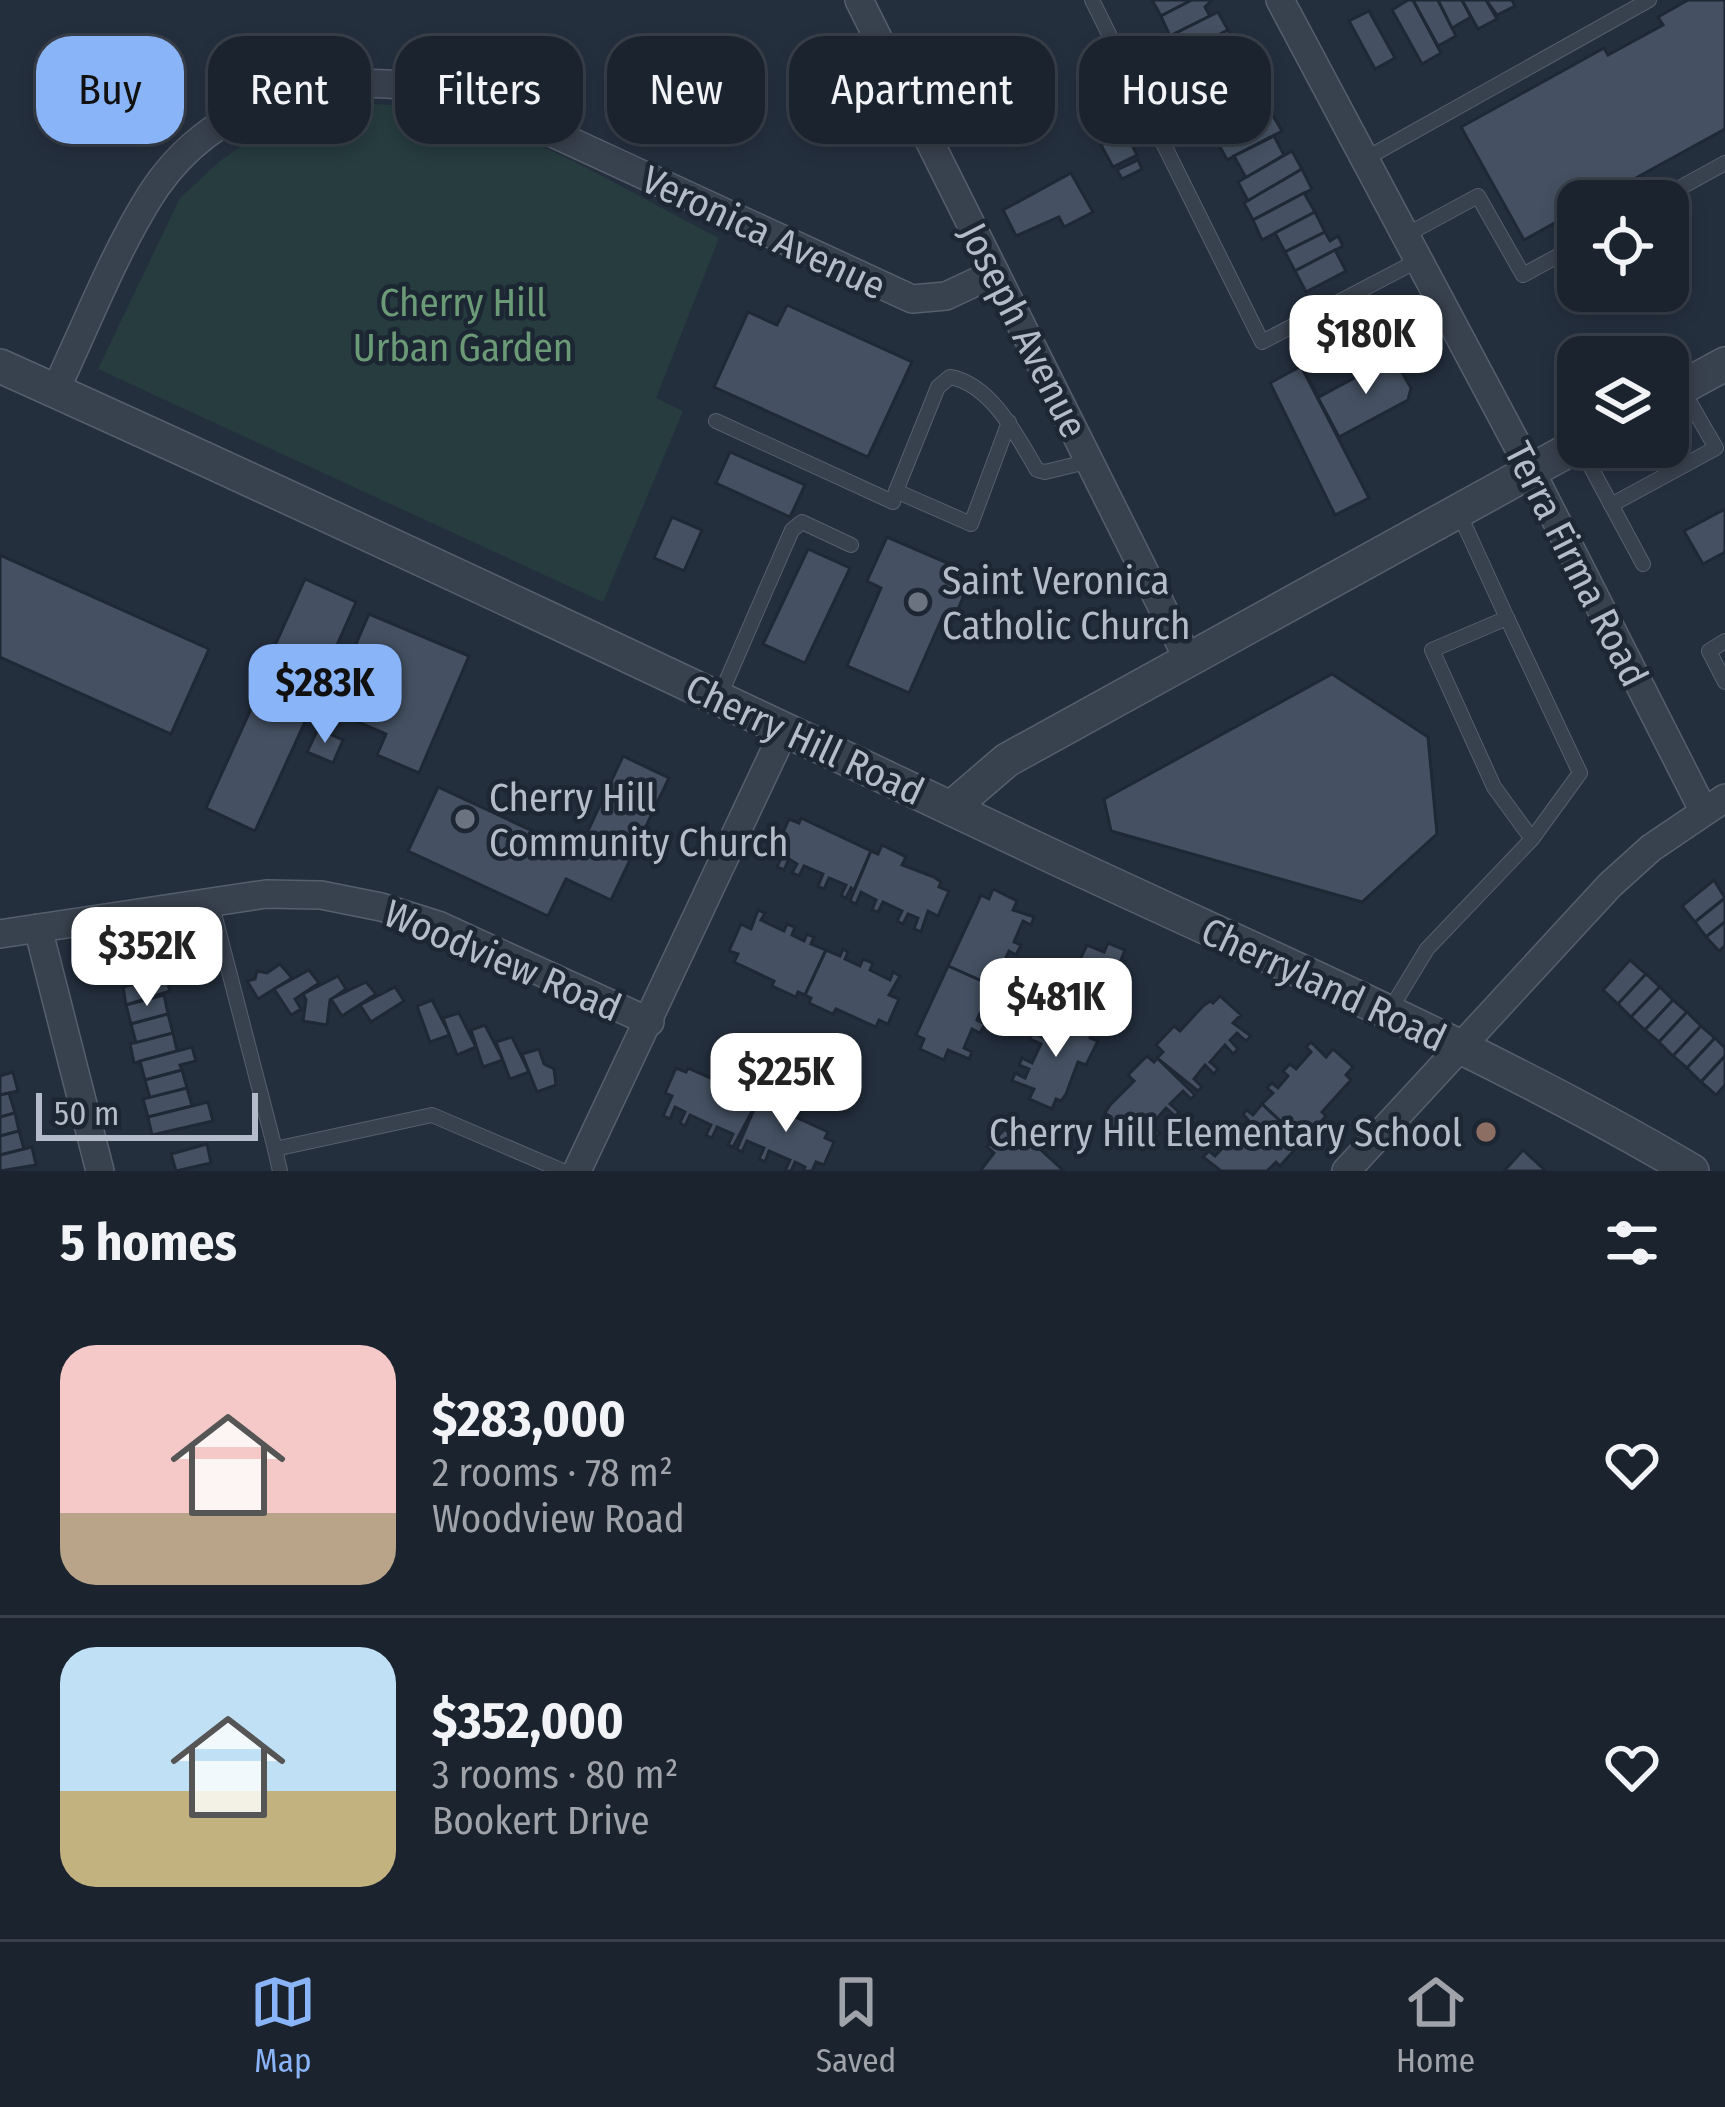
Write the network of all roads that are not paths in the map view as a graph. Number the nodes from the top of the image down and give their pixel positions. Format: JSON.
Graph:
{"nodes":[{"id":1,"x":859,"y":0,"type":"edge"},
{"id":2,"x":1092,"y":0,"type":"edge"},
{"id":3,"x":1280,"y":0,"type":"edge"},
{"id":4,"x":1648,"y":0,"type":"edge"},
{"id":5,"x":1363,"y":160,"type":"junction"},
{"id":6,"x":1725,"y":163,"type":"edge"},
{"id":7,"x":1689,"y":183,"type":"edge"},
{"id":8,"x":1411,"y":248,"type":"junction"},
{"id":9,"x":1557,"y":256,"type":"edge"},
{"id":10,"x":995,"y":273,"type":"junction"},
{"id":11,"x":0,"y":366,"type":"edge"},
{"id":12,"x":1724,"y":366,"type":"edge"},
{"id":13,"x":1689,"y":384,"type":"edge"},
{"id":14,"x":55,"y":391,"type":"junction"},
{"id":15,"x":1689,"y":412,"type":"edge"},
{"id":16,"x":716,"y":421,"type":"dead end"},
{"id":17,"x":1009,"y":422,"type":"junction"},
{"id":18,"x":1557,"y":457,"type":"edge"},
{"id":19,"x":1090,"y":461,"type":"junction"},
{"id":20,"x":1689,"y":463,"type":"edge"},
{"id":21,"x":1591,"y":468,"type":"edge"},
{"id":22,"x":1679,"y":468,"type":"edge"},
{"id":23,"x":1531,"y":471,"type":"junction"},
{"id":24,"x":896,"y":491,"type":"junction"},
{"id":25,"x":1611,"y":505,"type":"junction"},
{"id":26,"x":1458,"y":511,"type":"junction"},
{"id":27,"x":851,"y":545,"type":"dead end"},
{"id":28,"x":1643,"y":564,"type":"dead end"},
{"id":29,"x":1507,"y":618,"type":"junction"},
{"id":30,"x":1725,"y":641,"type":"edge"},
{"id":31,"x":1188,"y":659,"type":"junction"},
{"id":32,"x":1725,"y":682,"type":"edge"},
{"id":33,"x":719,"y":698,"type":"junction"},
{"id":34,"x":785,"y":729,"type":"junction"},
{"id":35,"x":1714,"y":804,"type":"edge"},
{"id":36,"x":951,"y":808,"type":"junction"},
{"id":37,"x":1532,"y":839,"type":"junction"},
{"id":38,"x":211,"y":902,"type":"junction"},
{"id":39,"x":38,"y":928,"type":"junction"},
{"id":40,"x":0,"y":934,"type":"edge"},
{"id":41,"x":1388,"y":1015,"type":"junction"},
{"id":42,"x":650,"y":1022,"type":"junction"},
{"id":43,"x":1461,"y":1048,"type":"junction"},
{"id":44,"x":274,"y":1149,"type":"junction"},
{"id":45,"x":100,"y":1171,"type":"edge"},
{"id":46,"x":280,"y":1171,"type":"edge"},
{"id":47,"x":563,"y":1171,"type":"edge"},
{"id":48,"x":577,"y":1171,"type":"edge"},
{"id":49,"x":1346,"y":1171,"type":"edge"},
{"id":50,"x":1691,"y":1171,"type":"edge"}],
"edges":[{"from":1,"to":10,"type":"street","name":"Joseph Avenue"},
{"from":2,"to":8,"type":"lane"},
{"from":3,"to":5,"type":"street","name":"Terra Firma Road"},
{"from":4,"to":5,"type":"lane"},
{"from":5,"to":8,"type":"street","name":"Terra Firma Road"},
{"from":6,"to":7,"type":"lane"},
{"from":8,"to":9,"type":"lane"},
{"from":8,"to":23,"type":"street","name":"Terra Firma Road"},
{"from":10,"to":14,"type":"street","name":"Veronica Avenue"},
{"from":10,"to":19,"type":"street","name":"Joseph Avenue"},
{"from":11,"to":14,"type":"street","name":"Cherry Hill Road"},
{"from":12,"to":13,"type":"street"},
{"from":14,"to":33,"type":"street","name":"Cherry Hill Road"},
{"from":15,"to":20,"type":"lane"},
{"from":16,"to":24,"type":"lane"},
{"from":17,"to":19,"type":"lane"},
{"from":17,"to":24,"type":"lane"},
{"from":17,"to":24,"type":"lane"},
{"from":18,"to":23,"type":"street","name":"Cherry Hill Road"},
{"from":19,"to":31,"type":"street","name":"Joseph Avenue"},
{"from":21,"to":25,"type":"lane"},
{"from":22,"to":25,"type":"lane"},
{"from":23,"to":26,"type":"street","name":"Cherry Hill Road"},
{"from":23,"to":35,"type":"street","name":"Terra Firma Road"},
{"from":25,"to":28,"type":"lane"},
{"from":26,"to":29,"type":"lane"},
{"from":26,"to":31,"type":"street","name":"Cherry Hill Road"},
{"from":27,"to":33,"type":"lane"},
{"from":29,"to":37,"type":"lane"},
{"from":29,"to":37,"type":"lane"},
{"from":30,"to":32,"type":"lane"},
{"from":31,"to":36,"type":"street","name":"Cherry Hill Road"},
{"from":33,"to":34,"type":"street","name":"Cherry Hill Road"},
{"from":34,"to":36,"type":"street","name":"Cherry Hill Road"},
{"from":34,"to":42,"type":"street"},
{"from":35,"to":43,"type":"street"},
{"from":36,"to":41,"type":"street","name":"Cherryland Road"},
{"from":37,"to":41,"type":"lane"},
{"from":38,"to":39,"type":"street","name":"Woodview Road"},
{"from":38,"to":42,"type":"street","name":"Woodview Road"},
{"from":38,"to":44,"type":"lane"},
{"from":39,"to":40,"type":"street","name":"Woodview Road"},
{"from":39,"to":45,"type":"street"},
{"from":41,"to":43,"type":"street","name":"Cherryland Road"},
{"from":42,"to":48,"type":"street"},
{"from":43,"to":49,"type":"street"},
{"from":43,"to":50,"type":"street","name":"Cherryland Road"},
{"from":44,"to":46,"type":"lane"},
{"from":44,"to":47,"type":"lane"}]}
